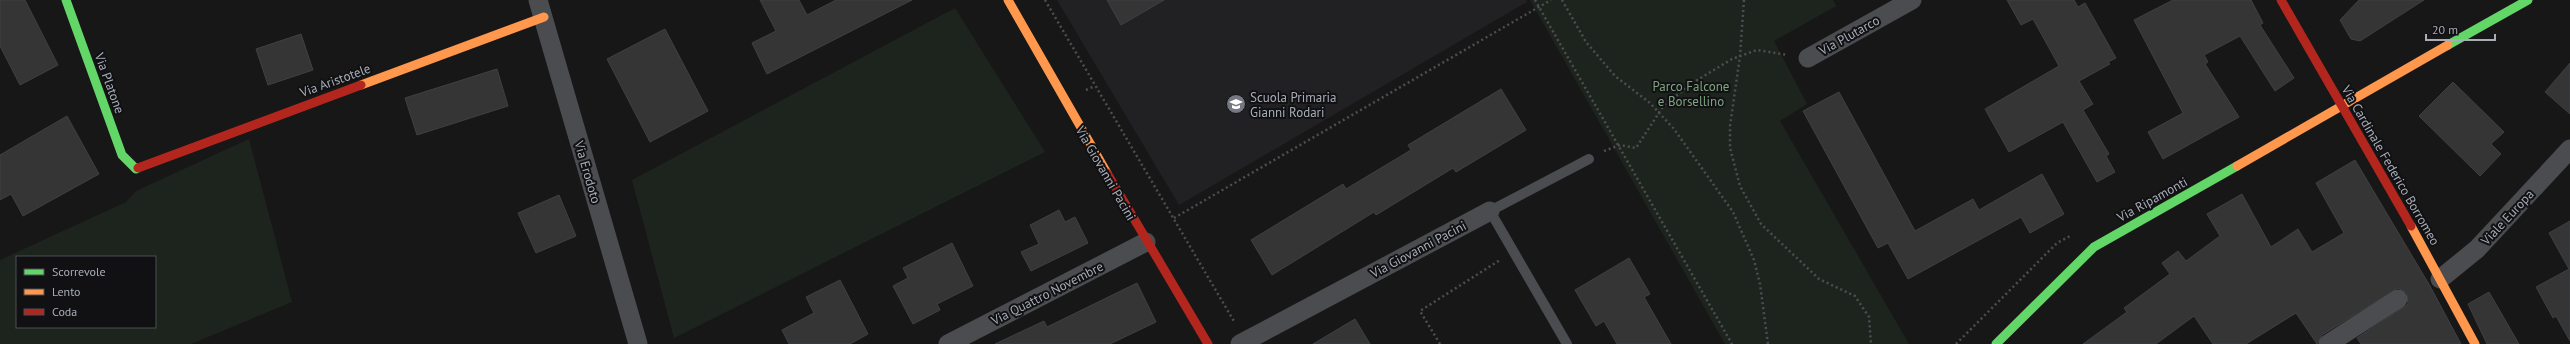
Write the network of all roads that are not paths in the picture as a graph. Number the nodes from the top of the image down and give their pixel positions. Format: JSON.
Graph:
{"nodes":[{"id":1,"x":66,"y":0,"type":"edge"},
{"id":2,"x":1008,"y":0,"type":"edge"},
{"id":3,"x":1912,"y":0,"type":"edge"},
{"id":4,"x":2281,"y":0,"type":"edge"},
{"id":5,"x":2528,"y":0,"type":"edge"},
{"id":6,"x":541,"y":8,"type":"edge"},
{"id":7,"x":1808,"y":58,"type":"road end"},
{"id":8,"x":2342,"y":106,"type":"junction"},
{"id":9,"x":2570,"y":149,"type":"edge"},
{"id":10,"x":1589,"y":159,"type":"road end"},
{"id":11,"x":136,"y":169,"type":"joint"},
{"id":12,"x":1490,"y":211,"type":"junction"},
{"id":13,"x":1146,"y":242,"type":"junction"},
{"id":14,"x":2440,"y":279,"type":"junction"},
{"id":15,"x":2398,"y":299,"type":"dead end"},
{"id":16,"x":1243,"y":342,"type":"edge"},
{"id":17,"x":638,"y":344,"type":"edge"},
{"id":18,"x":948,"y":344,"type":"edge"},
{"id":19,"x":1208,"y":344,"type":"edge"},
{"id":20,"x":1567,"y":344,"type":"edge"},
{"id":21,"x":1996,"y":344,"type":"edge"},
{"id":22,"x":2328,"y":344,"type":"edge"},
{"id":23,"x":2475,"y":344,"type":"edge"}],
"edges":[{"from":1,"to":11,"type":"street","name":"Via Platone"},
{"from":2,"to":13,"type":"street","name":"Via Giovanni Pacini"},
{"from":3,"to":7,"type":"street","name":"Via Plutarco"},
{"from":4,"to":8,"type":"street","name":"Via Cardinale Federico Borromeo"},
{"from":5,"to":8,"type":"street","name":"Via Ripamonti"},
{"from":6,"to":11,"type":"street","name":"Via Aristotele"},
{"from":6,"to":17,"type":"street","name":"Via Erodoto"},
{"from":8,"to":14,"type":"street","name":"Via Cardinale Federico Borromeo"},
{"from":8,"to":21,"type":"street","name":"Via Ripamonti"},
{"from":9,"to":14,"type":"street","name":"Viale Europa"},
{"from":10,"to":12,"type":"lane"},
{"from":12,"to":16,"type":"street","name":"Via Giovanni Pacini"},
{"from":12,"to":20,"type":"lane"},
{"from":13,"to":18,"type":"street","name":"Via Quattro Novembre"},
{"from":13,"to":19,"type":"street","name":"Via Giovanni Pacini"},
{"from":14,"to":23,"type":"street","name":"Via Cardinale Federico Borromeo"},
{"from":15,"to":22,"type":"street"}]}
